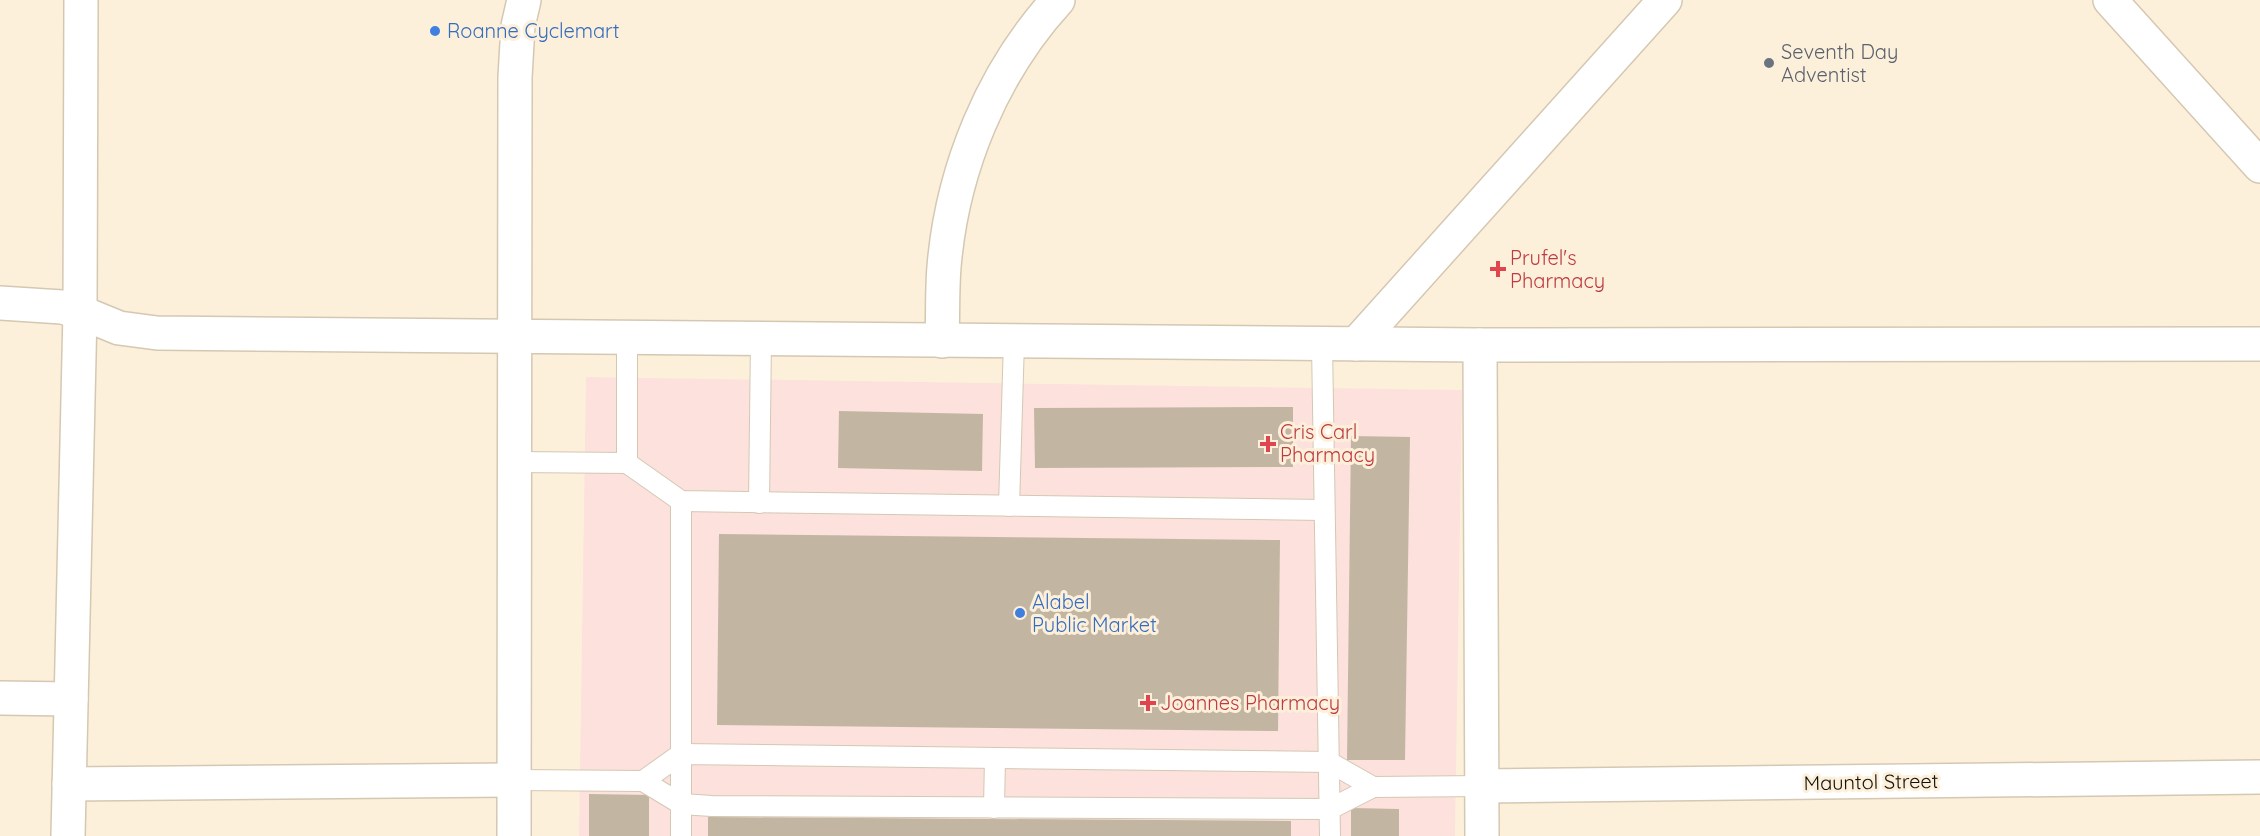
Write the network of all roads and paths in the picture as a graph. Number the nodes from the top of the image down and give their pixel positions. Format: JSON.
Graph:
{"nodes":[{"id":1,"x":81,"y":0,"type":"edge"},
{"id":2,"x":524,"y":0,"type":"edge"},
{"id":3,"x":1058,"y":0,"type":"edge"},
{"id":4,"x":1665,"y":0,"type":"edge"},
{"id":5,"x":2110,"y":0,"type":"edge"},
{"id":6,"x":2260,"y":166,"type":"edge"},
{"id":7,"x":0,"y":303,"type":"edge"},
{"id":8,"x":80,"y":312,"type":"junction"},
{"id":9,"x":517,"y":337,"type":"junction"},
{"id":10,"x":627,"y":338,"type":"junction"},
{"id":11,"x":761,"y":339,"type":"junction"},
{"id":12,"x":942,"y":340,"type":"junction"},
{"id":13,"x":1014,"y":341,"type":"junction"},
{"id":14,"x":1322,"y":344,"type":"junction"},
{"id":15,"x":1356,"y":344,"type":"junction"},
{"id":16,"x":2260,"y":344,"type":"edge"},
{"id":17,"x":1480,"y":345,"type":"junction"},
{"id":18,"x":517,"y":462,"type":"junction"},
{"id":19,"x":627,"y":463,"type":"junction"},
{"id":20,"x":681,"y":501,"type":"junction"},
{"id":21,"x":759,"y":503,"type":"junction"},
{"id":22,"x":1009,"y":506,"type":"junction"},
{"id":23,"x":1324,"y":510,"type":"junction"},
{"id":24,"x":0,"y":698,"type":"edge"},
{"id":25,"x":71,"y":699,"type":"junction"},
{"id":26,"x":681,"y":754,"type":"junction"},
{"id":27,"x":995,"y":758,"type":"junction"},
{"id":28,"x":1329,"y":762,"type":"junction"},
{"id":29,"x":2260,"y":777,"type":"edge"},
{"id":30,"x":515,"y":780,"type":"junction"},
{"id":31,"x":643,"y":781,"type":"junction"},
{"id":32,"x":69,"y":784,"type":"junction"},
{"id":33,"x":1483,"y":786,"type":"junction"},
{"id":34,"x":1373,"y":787,"type":"junction"},
{"id":35,"x":681,"y":804,"type":"junction"},
{"id":36,"x":994,"y":808,"type":"junction"},
{"id":37,"x":1330,"y":809,"type":"junction"},
{"id":38,"x":68,"y":836,"type":"edge"},
{"id":39,"x":514,"y":836,"type":"edge"},
{"id":40,"x":681,"y":836,"type":"edge"},
{"id":41,"x":1330,"y":836,"type":"edge"},
{"id":42,"x":1482,"y":836,"type":"edge"}],
"edges":[{"from":1,"to":8,"type":"street"},
{"from":2,"to":9,"type":"street"},
{"from":3,"to":12,"type":"street"},
{"from":4,"to":15,"type":"street"},
{"from":5,"to":6,"type":"street"},
{"from":7,"to":8,"type":"street"},
{"from":8,"to":9,"type":"street"},
{"from":8,"to":25,"type":"street"},
{"from":9,"to":10,"type":"street"},
{"from":9,"to":18,"type":"street"},
{"from":10,"to":11,"type":"street"},
{"from":10,"to":19,"type":"lane"},
{"from":11,"to":12,"type":"street"},
{"from":11,"to":21,"type":"lane"},
{"from":12,"to":13,"type":"street"},
{"from":13,"to":14,"type":"street"},
{"from":13,"to":22,"type":"lane"},
{"from":14,"to":15,"type":"street"},
{"from":14,"to":23,"type":"lane"},
{"from":15,"to":17,"type":"street"},
{"from":16,"to":17,"type":"street"},
{"from":17,"to":33,"type":"street"},
{"from":18,"to":19,"type":"lane"},
{"from":18,"to":30,"type":"street"},
{"from":19,"to":20,"type":"lane"},
{"from":20,"to":21,"type":"lane"},
{"from":20,"to":26,"type":"lane"},
{"from":21,"to":22,"type":"lane"},
{"from":22,"to":23,"type":"lane"},
{"from":23,"to":28,"type":"lane"},
{"from":24,"to":25,"type":"street"},
{"from":25,"to":32,"type":"street"},
{"from":26,"to":27,"type":"lane"},
{"from":26,"to":31,"type":"lane"},
{"from":26,"to":35,"type":"lane"},
{"from":27,"to":28,"type":"lane"},
{"from":27,"to":36,"type":"lane"},
{"from":28,"to":34,"type":"lane"},
{"from":28,"to":37,"type":"lane"},
{"from":29,"to":33,"type":"street","name":"Mauntol Street"},
{"from":30,"to":31,"type":"lane"},
{"from":30,"to":32,"type":"street"},
{"from":30,"to":39,"type":"street"},
{"from":31,"to":35,"type":"lane"},
{"from":32,"to":38,"type":"street"},
{"from":33,"to":34,"type":"lane"},
{"from":33,"to":42,"type":"street"},
{"from":34,"to":37,"type":"lane"},
{"from":35,"to":36,"type":"lane"},
{"from":35,"to":40,"type":"lane"},
{"from":36,"to":37,"type":"lane"},
{"from":37,"to":41,"type":"lane"}]}
